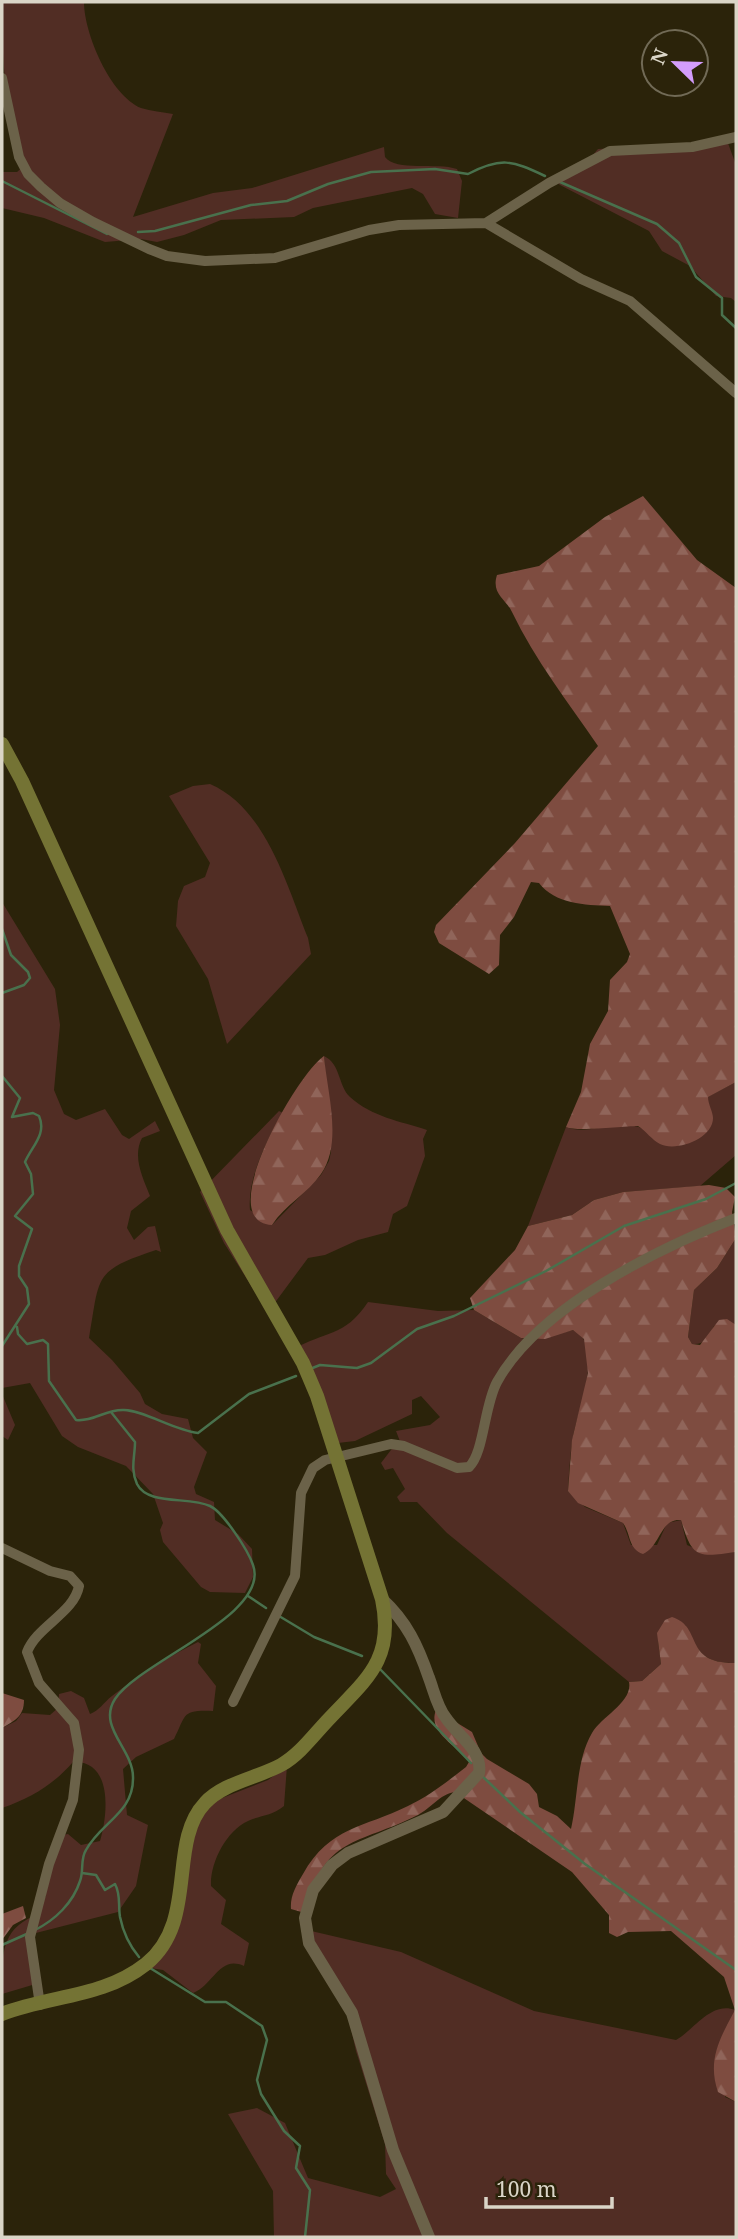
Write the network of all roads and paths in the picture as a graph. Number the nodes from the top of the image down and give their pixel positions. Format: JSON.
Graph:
{"nodes":[{"id":1,"x":2,"y":78,"type":"edge"},
{"id":2,"x":736,"y":137,"type":"edge"},
{"id":3,"x":486,"y":223,"type":"junction"},
{"id":4,"x":736,"y":393,"type":"edge"},
{"id":5,"x":2,"y":744,"type":"edge"},
{"id":6,"x":736,"y":1218,"type":"edge"},
{"id":7,"x":335,"y":1458,"type":"junction"},
{"id":8,"x":2,"y":1548,"type":"edge"},
{"id":9,"x":382,"y":1599,"type":"junction"},
{"id":10,"x":233,"y":1702,"type":"dead end"},
{"id":11,"x":40,"y":2005,"type":"junction"},
{"id":12,"x":2,"y":2014,"type":"edge"},
{"id":13,"x":429,"y":2237,"type":"edge"}],
"edges":[{"from":1,"to":3,"type":"street"},
{"from":2,"to":3,"type":"street"},
{"from":3,"to":4,"type":"street"},
{"from":5,"to":7,"type":"main road"},
{"from":6,"to":7,"type":"street"},
{"from":7,"to":9,"type":"main road"},
{"from":7,"to":10,"type":"street"},
{"from":8,"to":11,"type":"street"},
{"from":9,"to":11,"type":"main road"},
{"from":9,"to":13,"type":"street"},
{"from":11,"to":12,"type":"main road"}]}
